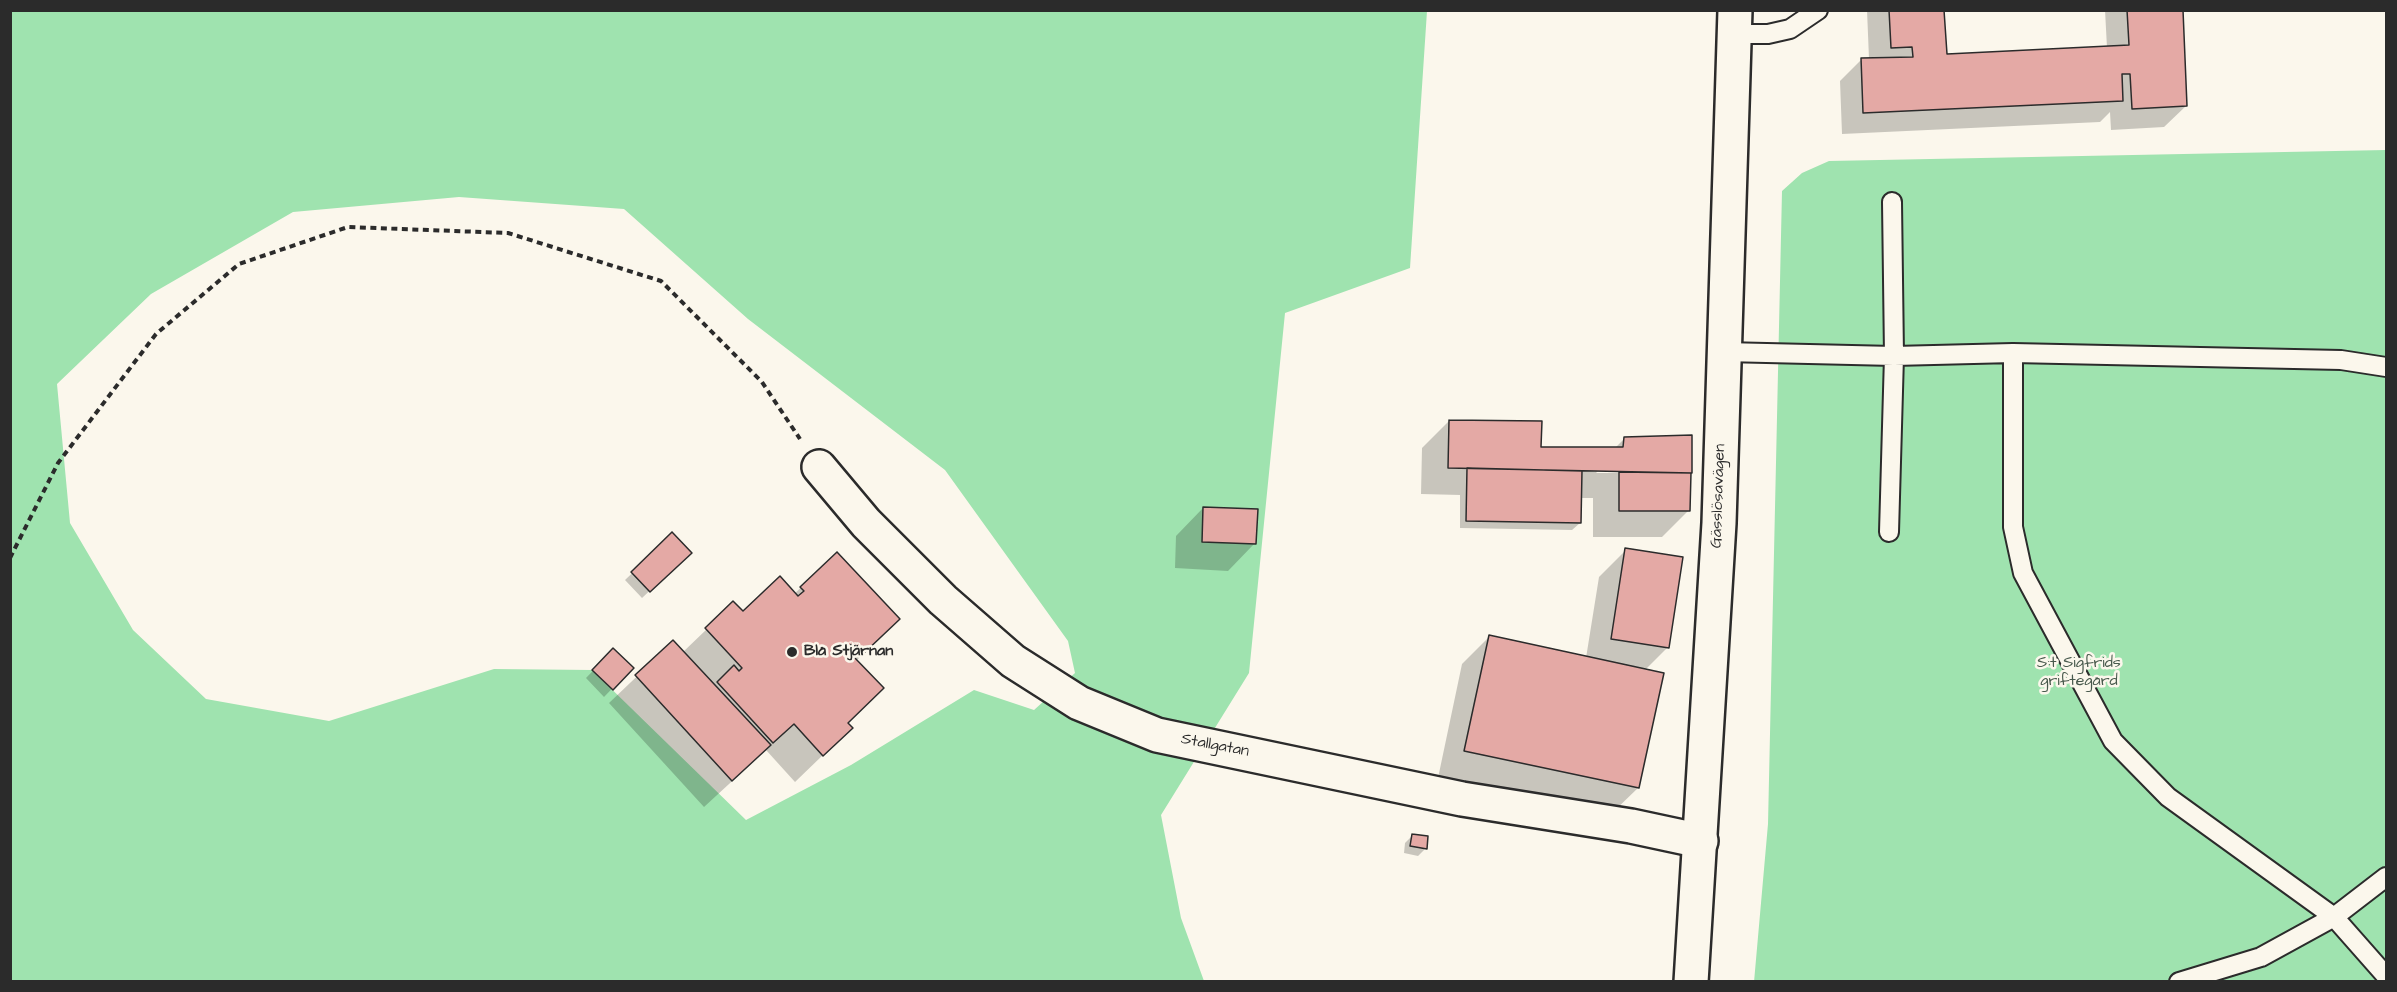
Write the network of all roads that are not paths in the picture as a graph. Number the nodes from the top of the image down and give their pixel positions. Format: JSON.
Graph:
{"nodes":[{"id":1,"x":1818,"y":10,"type":"edge"},
{"id":2,"x":1734,"y":22,"type":"edge"},
{"id":3,"x":1892,"y":202,"type":"dead end"},
{"id":4,"x":1724,"y":352,"type":"junction"},
{"id":5,"x":2013,"y":353,"type":"junction"},
{"id":6,"x":1894,"y":356,"type":"junction"},
{"id":7,"x":2386,"y":367,"type":"edge"},
{"id":8,"x":819,"y":467,"type":"road end"},
{"id":9,"x":1889,"y":532,"type":"dead end"},
{"id":10,"x":1701,"y":841,"type":"junction"},
{"id":11,"x":2386,"y":877,"type":"edge"},
{"id":12,"x":2334,"y":917,"type":"junction"},
{"id":13,"x":2386,"y":976,"type":"edge"},
{"id":14,"x":1691,"y":981,"type":"edge"},
{"id":15,"x":2179,"y":981,"type":"edge"}],
"edges":[{"from":1,"to":2,"type":"lane"},
{"from":2,"to":4,"type":"street","name":"Gässlösavägen"},
{"from":3,"to":6,"type":"lane"},
{"from":4,"to":6,"type":"lane"},
{"from":4,"to":10,"type":"street","name":"Gässlösavägen"},
{"from":5,"to":6,"type":"lane"},
{"from":5,"to":7,"type":"lane"},
{"from":5,"to":12,"type":"lane"},
{"from":6,"to":9,"type":"lane"},
{"from":8,"to":10,"type":"street","name":"Stallgatan"},
{"from":10,"to":14,"type":"street","name":"Gässlösavägen"},
{"from":11,"to":12,"type":"lane"},
{"from":12,"to":13,"type":"lane"},
{"from":12,"to":15,"type":"lane"}]}
